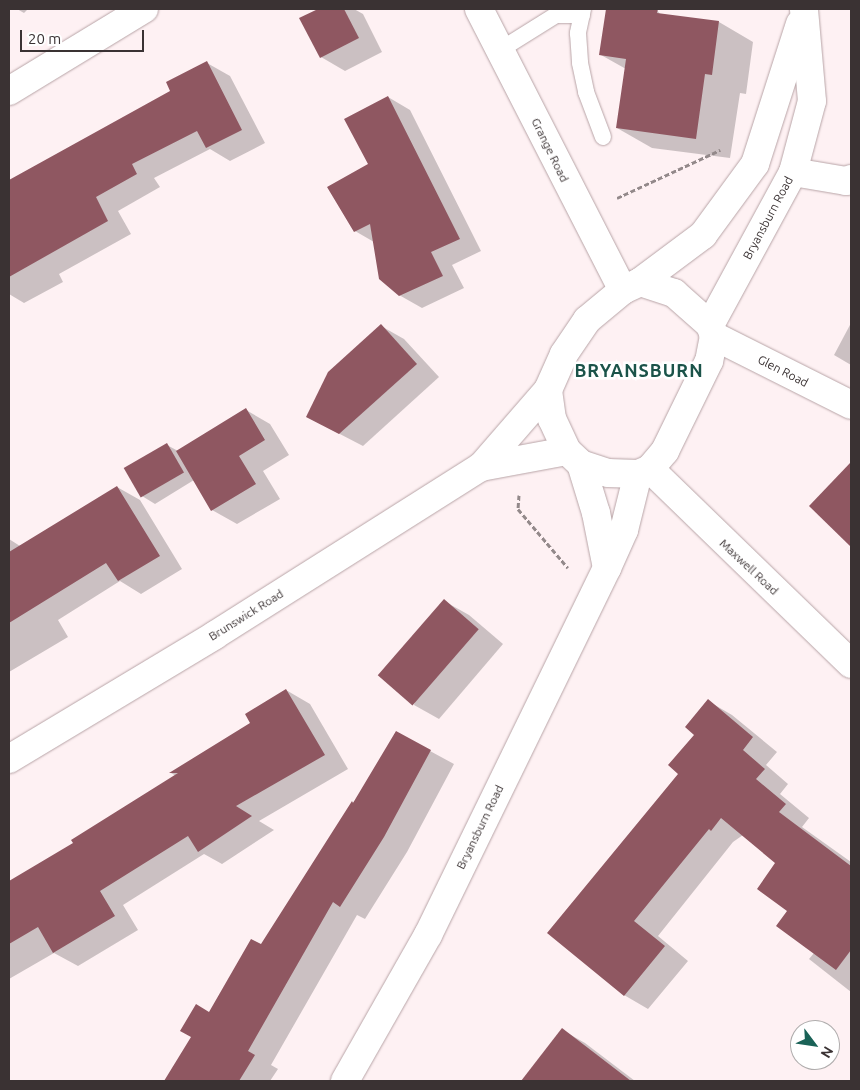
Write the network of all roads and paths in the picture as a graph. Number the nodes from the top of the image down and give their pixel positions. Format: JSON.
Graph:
{"nodes":[{"id":1,"x":144,"y":9,"type":"edge"},
{"id":2,"x":479,"y":9,"type":"edge"},
{"id":3,"x":582,"y":12,"type":"edge"},
{"id":4,"x":803,"y":12,"type":"edge"},
{"id":5,"x":500,"y":50,"type":"junction"},
{"id":6,"x":9,"y":91,"type":"edge"},
{"id":7,"x":766,"y":129,"type":"junction"},
{"id":8,"x":602,"y":137,"type":"dead end"},
{"id":9,"x":793,"y":172,"type":"junction"},
{"id":10,"x":851,"y":180,"type":"edge"},
{"id":11,"x":582,"y":214,"type":"junction"},
{"id":12,"x":632,"y":286,"type":"junction"},
{"id":13,"x":712,"y":330,"type":"junction"},
{"id":14,"x":548,"y":390,"type":"junction"},
{"id":15,"x":851,"y":406,"type":"edge"},
{"id":16,"x":574,"y":457,"type":"junction"},
{"id":17,"x":522,"y":458,"type":"junction"},
{"id":18,"x":481,"y":467,"type":"junction"},
{"id":19,"x":644,"y":471,"type":"junction"},
{"id":20,"x":602,"y":579,"type":"junction"},
{"id":21,"x":851,"y":664,"type":"edge"},
{"id":22,"x":9,"y":760,"type":"edge"},
{"id":23,"x":344,"y":1081,"type":"edge"}],
"edges":[{"from":1,"to":6,"type":"main road"},
{"from":2,"to":5,"type":"main road","name":"Grange Road"},
{"from":3,"to":5,"type":"lane"},
{"from":3,"to":8,"type":"lane"},
{"from":4,"to":7,"type":"main road","name":"Bryansburn Road"},
{"from":4,"to":9,"type":"main road","name":"Bryansburn Road"},
{"from":5,"to":11,"type":"main road","name":"Grange Road"},
{"from":7,"to":11,"type":"path"},
{"from":7,"to":12,"type":"main road","name":"Bryansburn Road"},
{"from":9,"to":10,"type":"main road"},
{"from":9,"to":13,"type":"main road","name":"Bryansburn Road"},
{"from":11,"to":12,"type":"main road","name":"Grange Road"},
{"from":12,"to":13,"type":"main road"},
{"from":12,"to":14,"type":"main road"},
{"from":13,"to":15,"type":"main road","name":"Glen Road"},
{"from":13,"to":19,"type":"main road"},
{"from":14,"to":16,"type":"main road"},
{"from":14,"to":18,"type":"main road","name":"Brunswick Road"},
{"from":16,"to":17,"type":"main road","name":"Brunswick Road"},
{"from":16,"to":19,"type":"main road"},
{"from":16,"to":20,"type":"main road"},
{"from":17,"to":18,"type":"main road","name":"Brunswick Road"},
{"from":17,"to":20,"type":"path"},
{"from":18,"to":22,"type":"main road","name":"Brunswick Road"},
{"from":19,"to":20,"type":"main road","name":"Bryansburn Road"},
{"from":19,"to":21,"type":"main road","name":"Maxwell Road"},
{"from":20,"to":23,"type":"main road","name":"Bryansburn Road"}]}
